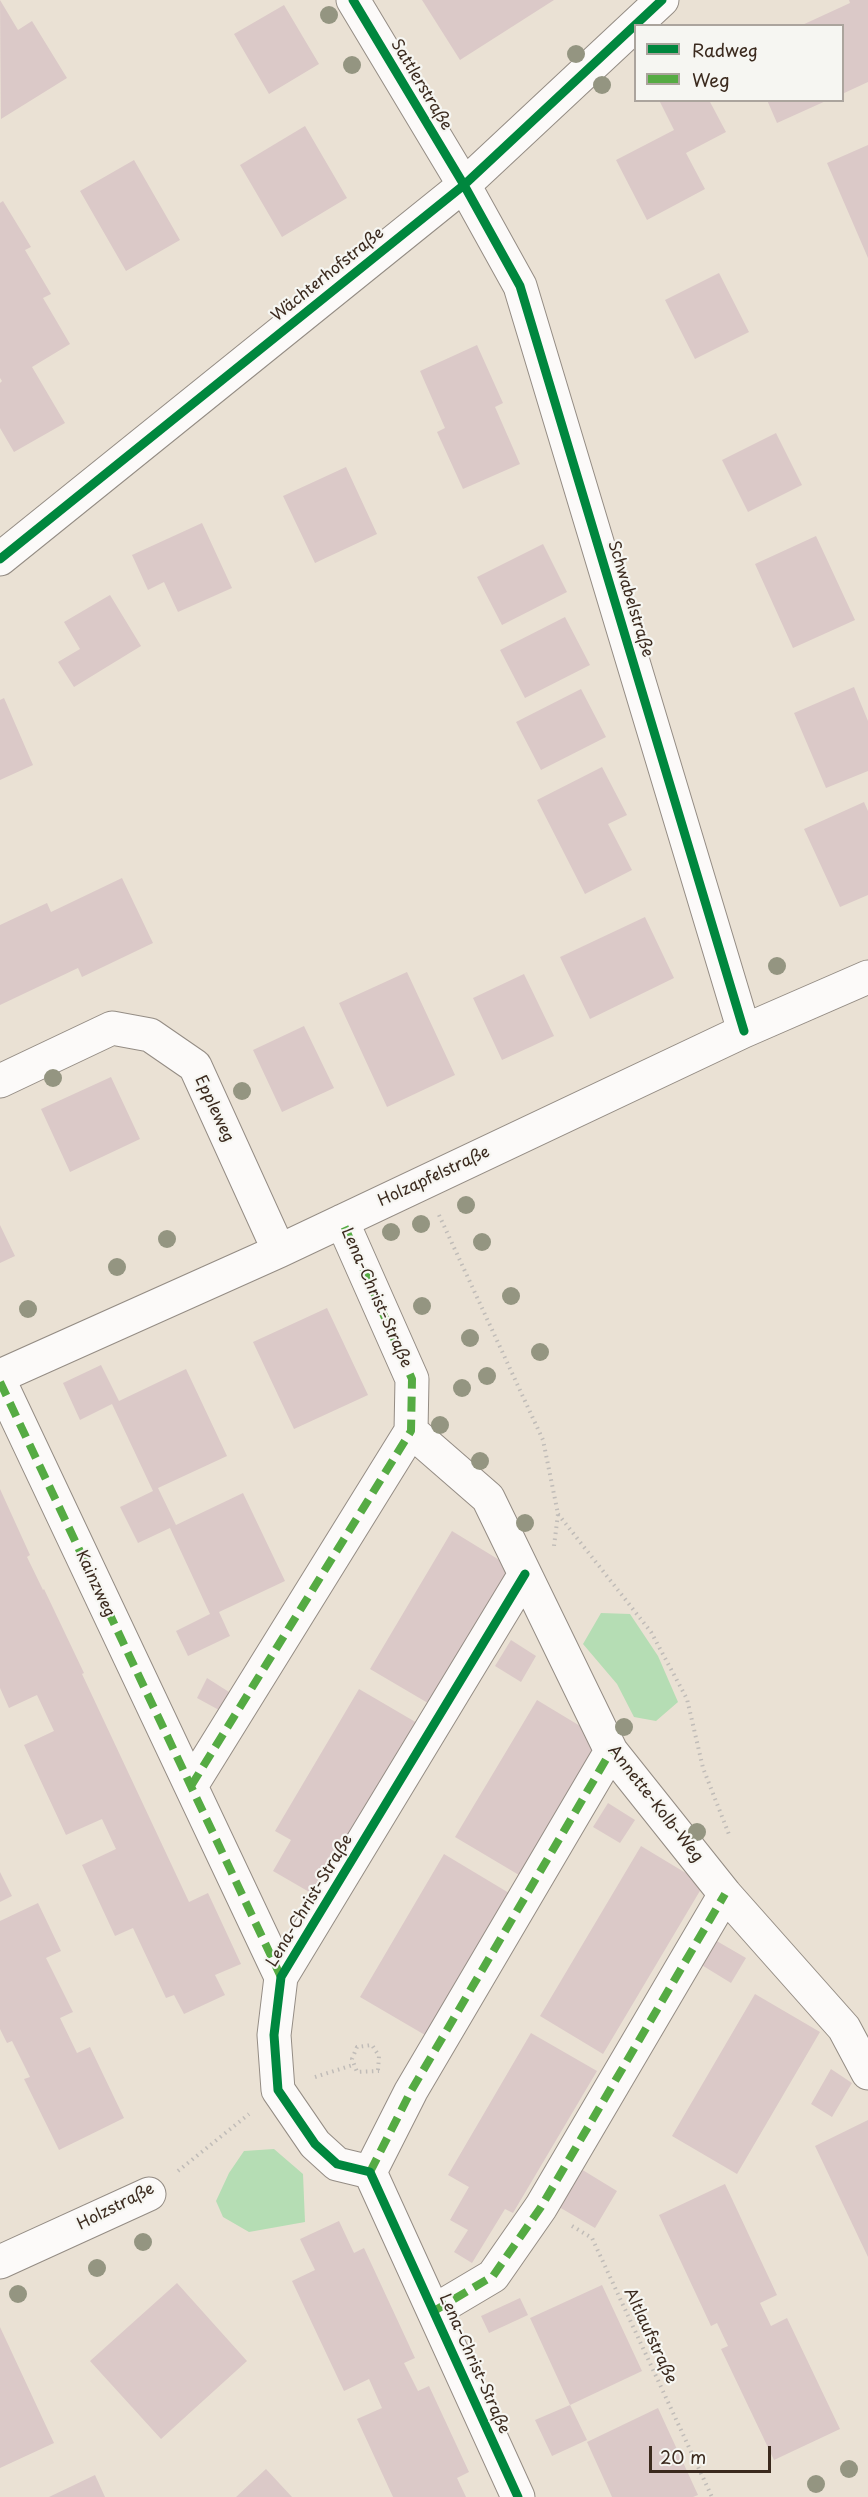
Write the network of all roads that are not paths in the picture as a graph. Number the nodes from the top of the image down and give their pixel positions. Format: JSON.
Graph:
{"nodes":[{"id":1,"x":353,"y":0,"type":"edge"},
{"id":2,"x":662,"y":0,"type":"edge"},
{"id":3,"x":636,"y":24,"type":"edge"},
{"id":4,"x":634,"y":26,"type":"edge"},
{"id":5,"x":464,"y":185,"type":"junction"},
{"id":6,"x":0,"y":559,"type":"edge"},
{"id":7,"x":868,"y":977,"type":"edge"},
{"id":8,"x":744,"y":1031,"type":"junction"},
{"id":9,"x":0,"y":1080,"type":"edge"},
{"id":10,"x":342,"y":1221,"type":"junction"},
{"id":11,"x":279,"y":1251,"type":"junction"},
{"id":12,"x":0,"y":1376,"type":"edge"},
{"id":13,"x":0,"y":1382,"type":"edge"},
{"id":14,"x":411,"y":1431,"type":"junction"},
{"id":15,"x":525,"y":1574,"type":"junction"},
{"id":16,"x":611,"y":1751,"type":"junction"},
{"id":17,"x":191,"y":1786,"type":"junction"},
{"id":18,"x":725,"y":1893,"type":"junction"},
{"id":19,"x":281,"y":1977,"type":"junction"},
{"id":20,"x":868,"y":2073,"type":"edge"},
{"id":21,"x":370,"y":2172,"type":"junction"},
{"id":22,"x":149,"y":2194,"type":"road end"},
{"id":23,"x":0,"y":2262,"type":"edge"},
{"id":24,"x":434,"y":2311,"type":"junction"},
{"id":25,"x":518,"y":2497,"type":"edge"}],
"edges":[{"from":1,"to":5,"type":"street","name":"Sattlerstraße"},
{"from":2,"to":3,"type":"street","name":"Wächterhofstraße"},
{"from":4,"to":5,"type":"street","name":"Wächterhofstraße"},
{"from":5,"to":6,"type":"street","name":"Wächterhofstraße"},
{"from":5,"to":8,"type":"street","name":"Schwabelstraße"},
{"from":7,"to":8,"type":"street","name":"Holzapfelstraße"},
{"from":8,"to":10,"type":"street","name":"Holzapfelstraße"},
{"from":9,"to":11,"type":"street","name":"Eppleweg"},
{"from":10,"to":11,"type":"street","name":"Holzapfelstraße"},
{"from":10,"to":14,"type":"street","name":"Lena-Christ-Straße"},
{"from":11,"to":12,"type":"street","name":"Holzapfelstraße"},
{"from":13,"to":17,"type":"street","name":"Kainzweg"},
{"from":14,"to":15,"type":"street","name":"Annette-Kolb-Weg"},
{"from":14,"to":17,"type":"street"},
{"from":15,"to":16,"type":"street","name":"Annette-Kolb-Weg"},
{"from":15,"to":19,"type":"street","name":"Lena-Christ-Straße"},
{"from":16,"to":18,"type":"street","name":"Annette-Kolb-Weg"},
{"from":16,"to":21,"type":"street"},
{"from":17,"to":19,"type":"street","name":"Lena-Christ-Straße"},
{"from":18,"to":20,"type":"street","name":"Annette-Kolb-Weg"},
{"from":18,"to":24,"type":"street","name":"Lena-Christ-Straße"},
{"from":19,"to":21,"type":"street","name":"Lena-Christ-Straße"},
{"from":21,"to":24,"type":"street","name":"Lena-Christ-Straße"},
{"from":22,"to":23,"type":"street","name":"Holzstraße"},
{"from":24,"to":25,"type":"street","name":"Lena-Christ-Straße"}]}
